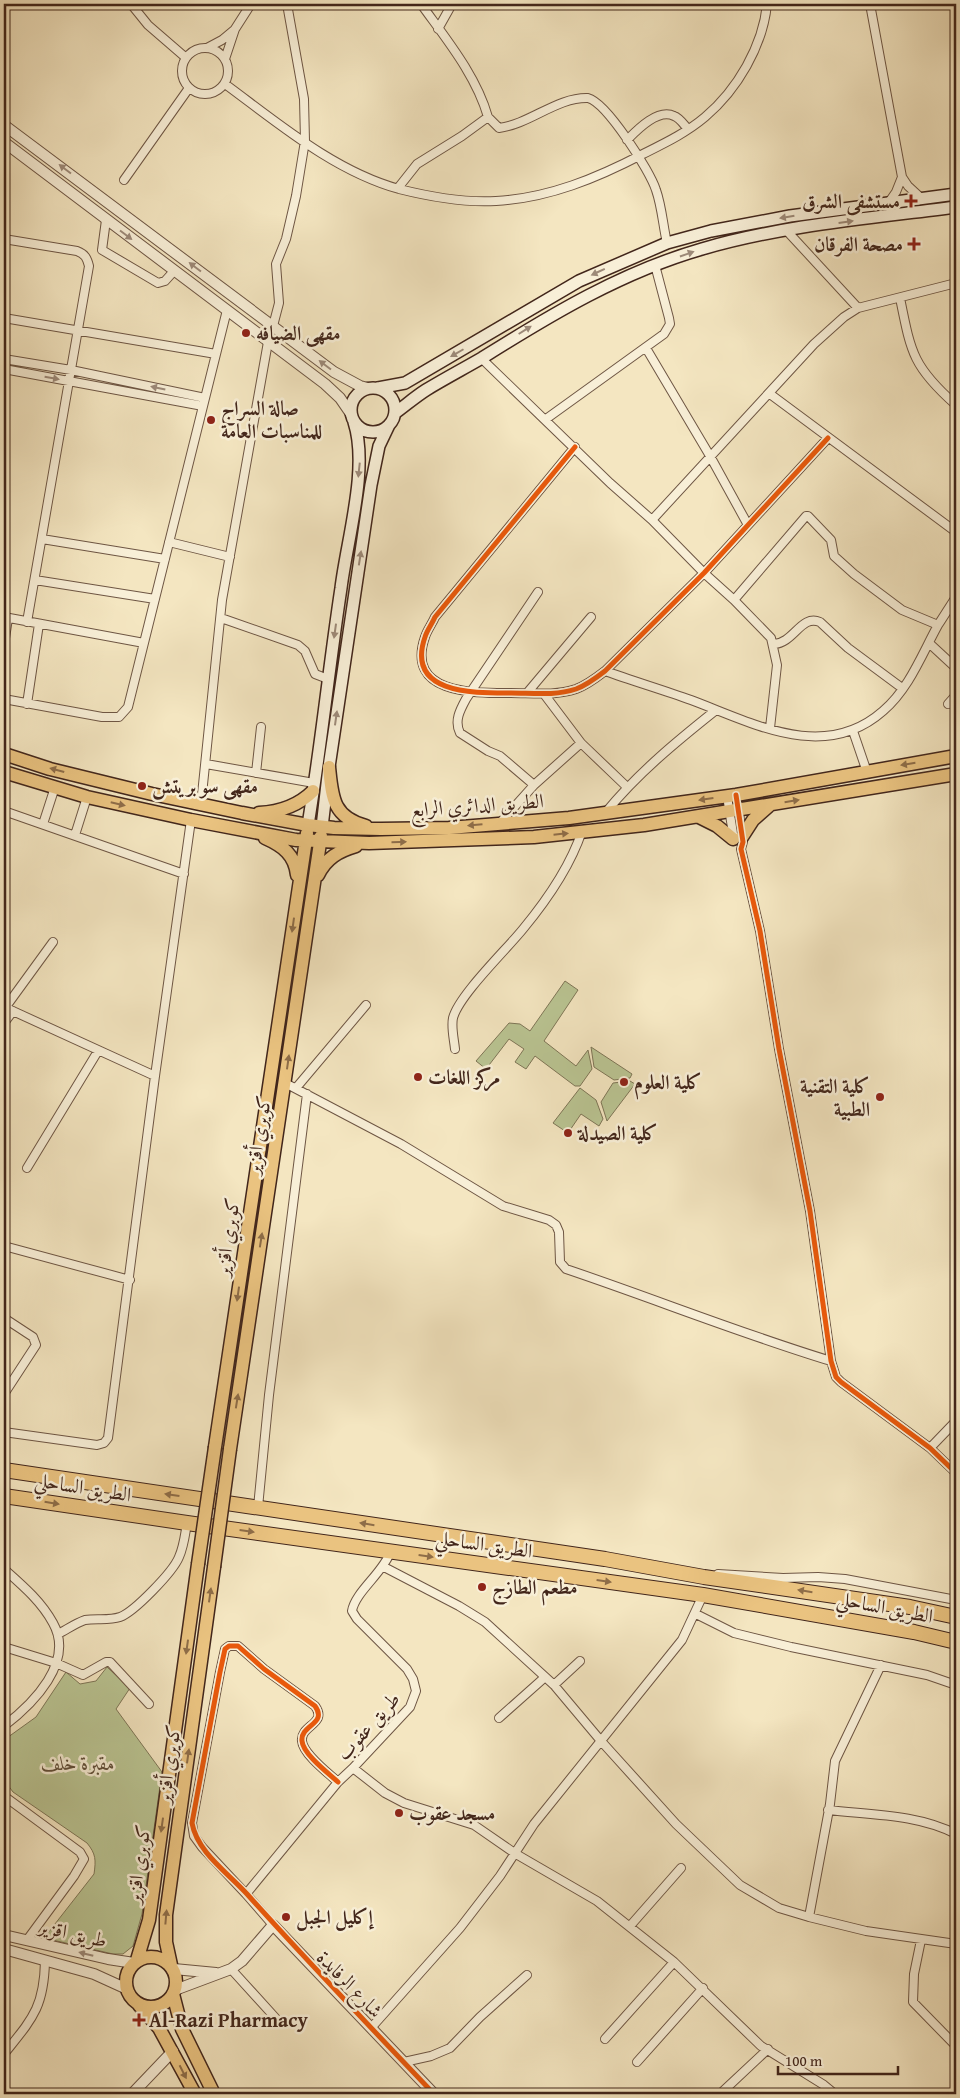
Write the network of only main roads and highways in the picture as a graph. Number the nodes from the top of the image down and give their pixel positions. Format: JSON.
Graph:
{"nodes":[{"id":1,"x":956,"y":194,"type":"edge"},
{"id":2,"x":956,"y":207,"type":"edge"},
{"id":3,"x":628,"y":258,"type":"junction"},
{"id":4,"x":636,"y":273,"type":"junction"},
{"id":5,"x":373,"y":388,"type":"junction"},
{"id":6,"x":395,"y":413,"type":"junction"},
{"id":7,"x":352,"y":418,"type":"junction"},
{"id":8,"x":389,"y":425,"type":"junction"},
{"id":9,"x":4,"y":754,"type":"edge"},
{"id":10,"x":956,"y":756,"type":"edge"},
{"id":11,"x":329,"y":767,"type":"junction"},
{"id":12,"x":4,"y":772,"type":"edge"},
{"id":13,"x":956,"y":774,"type":"edge"},
{"id":14,"x":314,"y":787,"type":"junction"},
{"id":15,"x":770,"y":805,"type":"junction"},
{"id":16,"x":242,"y":813,"type":"junction"},
{"id":17,"x":699,"y":817,"type":"junction"},
{"id":18,"x":308,"y":825,"type":"junction"},
{"id":19,"x":322,"y":827,"type":"junction"},
{"id":20,"x":381,"y":829,"type":"junction"},
{"id":21,"x":247,"y":830,"type":"junction"},
{"id":22,"x":306,"y":841,"type":"junction"},
{"id":23,"x":320,"y":842,"type":"junction"},
{"id":24,"x":369,"y":843,"type":"junction"},
{"id":25,"x":297,"y":892,"type":"junction"},
{"id":26,"x":313,"y":894,"type":"junction"},
{"id":27,"x":4,"y":1470,"type":"edge"},
{"id":28,"x":5,"y":1498,"type":"edge"},
{"id":29,"x":198,"y":1564,"type":"joint"},
{"id":30,"x":956,"y":1617,"type":"edge"},
{"id":31,"x":914,"y":1632,"type":"junction"},
{"id":32,"x":956,"y":1642,"type":"edge"},
{"id":33,"x":956,"y":1647,"type":"edge"},
{"id":34,"x":135,"y":1962,"type":"junction"},
{"id":35,"x":172,"y":1967,"type":"junction"},
{"id":36,"x":174,"y":1992,"type":"junction"},
{"id":37,"x":137,"y":2003,"type":"junction"},
{"id":38,"x":179,"y":2022,"type":"junction"},
{"id":39,"x":159,"y":2028,"type":"junction"},
{"id":40,"x":194,"y":2094,"type":"edge"},
{"id":41,"x":214,"y":2094,"type":"edge"}],
"edges":[{"from":1,"to":3,"type":"main road","one_way":true},
{"from":4,"to":2,"type":"main road","one_way":true},
{"from":3,"to":4,"type":"main road"},
{"from":3,"to":5,"type":"main road","one_way":true},
{"from":6,"to":4,"type":"main road","one_way":true},
{"from":5,"to":6,"type":"main road"},
{"from":5,"to":7,"type":"main road"},
{"from":6,"to":8,"type":"main road"},
{"from":7,"to":8,"type":"main road"},
{"from":7,"to":14,"type":"main road","one_way":true},
{"from":11,"to":8,"type":"main road","one_way":true},
{"from":16,"to":9,"type":"main road","name":"الطريق الدائري الرابع","one_way":true},
{"from":10,"to":20,"type":"main road","name":"الطريق الدائري الرابع","one_way":true},
{"from":11,"to":19,"type":"main road"},
{"from":11,"to":20,"type":"main road"},
{"from":12,"to":21,"type":"main road","name":"الطريق الدائري الرابع","one_way":true},
{"from":15,"to":13,"type":"main road","name":"الطريق الدائري الرابع","one_way":true},
{"from":14,"to":16,"type":"main road"},
{"from":14,"to":18,"type":"main road"},
{"from":15,"to":17,"type":"main road","name":"الطريق الدائري الرابع"},
{"from":15,"to":17,"type":"main road"},
{"from":16,"to":18,"type":"main road","name":"الطريق الدائري الرابع"},
{"from":24,"to":17,"type":"main road","name":"الطريق الدائري الرابع","one_way":true},
{"from":18,"to":19,"type":"main road","name":"الطريق الدائري الرابع"},
{"from":18,"to":22,"type":"main road","name":"كوبري أقزير"},
{"from":19,"to":20,"type":"main road","name":"الطريق الدائري الرابع"},
{"from":19,"to":23,"type":"main road","name":"كويري أقزير"},
{"from":21,"to":22,"type":"main road","name":"الطريق الدائري الرابع"},
{"from":21,"to":25,"type":"main road"},
{"from":22,"to":23,"type":"main road","name":"الطريق الدائري الرابع"},
{"from":22,"to":25,"type":"main road","name":"كوبري أقزير"},
{"from":23,"to":24,"type":"main road","name":"الطريق الدائري الرابع"},
{"from":23,"to":26,"type":"main road","name":"كويري أقزير"},
{"from":24,"to":26,"type":"main road"},
{"from":25,"to":29,"type":"main road","name":"كوبري أقزير","one_way":true,"bridge":true},
{"from":35,"to":26,"type":"main road","name":"كويري أقزير","one_way":true,"bridge":true},
{"from":30,"to":27,"type":"highway","name":"الطريق الساحلي","one_way":true},
{"from":28,"to":31,"type":"highway","name":"الطريق الساحلي","one_way":true},
{"from":29,"to":34,"type":"main road","name":"كوبري اقزير","one_way":true},
{"from":31,"to":32,"type":"highway","name":"الطريق الساحلي"},
{"from":31,"to":33,"type":"highway"},
{"from":34,"to":35,"type":"main road"},
{"from":34,"to":37,"type":"main road"},
{"from":35,"to":36,"type":"main road"},
{"from":36,"to":37,"type":"main road"},
{"from":36,"to":38,"type":"main road"},
{"from":37,"to":39,"type":"main road"},
{"from":38,"to":39,"type":"main road"},
{"from":38,"to":41,"type":"main road"},
{"from":39,"to":40,"type":"main road","one_way":true}]}
